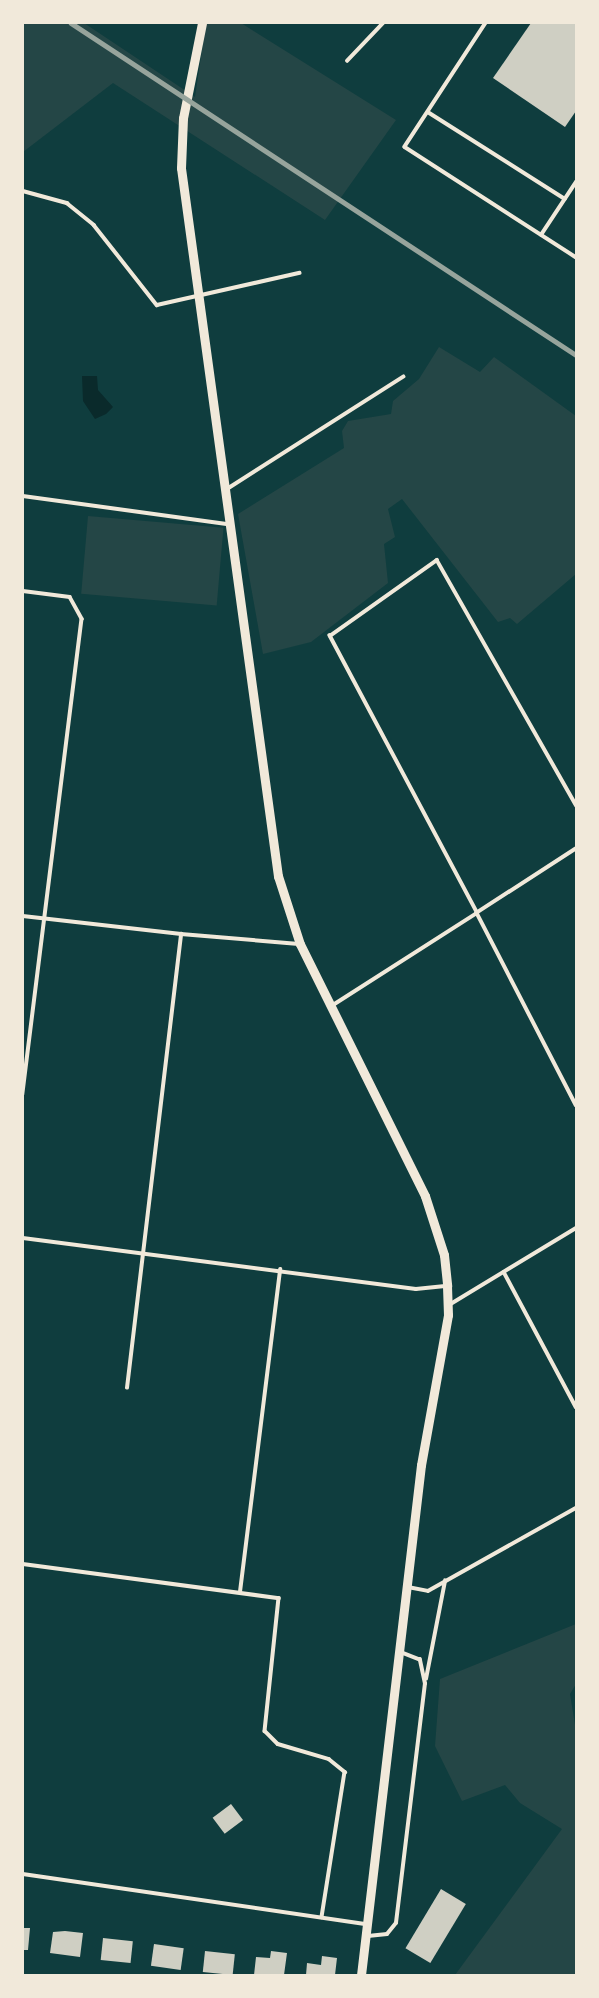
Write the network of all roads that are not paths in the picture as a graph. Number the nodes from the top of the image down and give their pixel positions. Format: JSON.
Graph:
{"nodes":[{"id":1,"x":202,"y":23,"type":"edge"},
{"id":2,"x":383,"y":23,"type":"edge"},
{"id":3,"x":486,"y":23,"type":"edge"},
{"id":4,"x":347,"y":61,"type":"dead end"},
{"id":5,"x":428,"y":112,"type":"junction"},
{"id":6,"x":576,"y":181,"type":"edge"},
{"id":7,"x":23,"y":191,"type":"edge"},
{"id":8,"x":565,"y":200,"type":"junction"},
{"id":9,"x":541,"y":235,"type":"junction"},
{"id":10,"x":576,"y":257,"type":"edge"},
{"id":11,"x":299,"y":273,"type":"dead end"},
{"id":12,"x":198,"y":293,"type":"junction"},
{"id":13,"x":403,"y":377,"type":"dead end"},
{"id":14,"x":224,"y":491,"type":"junction"},
{"id":15,"x":23,"y":496,"type":"edge"},
{"id":16,"x":228,"y":524,"type":"junction"},
{"id":17,"x":23,"y":591,"type":"edge"},
{"id":18,"x":576,"y":805,"type":"edge"},
{"id":19,"x":576,"y":849,"type":"edge"},
{"id":20,"x":477,"y":913,"type":"junction"},
{"id":21,"x":23,"y":916,"type":"edge"},
{"id":22,"x":45,"y":919,"type":"junction"},
{"id":23,"x":181,"y":934,"type":"junction"},
{"id":24,"x":300,"y":944,"type":"junction"},
{"id":25,"x":331,"y":1006,"type":"junction"},
{"id":26,"x":23,"y":1094,"type":"edge"},
{"id":27,"x":576,"y":1105,"type":"edge"},
{"id":28,"x":576,"y":1228,"type":"edge"},
{"id":29,"x":23,"y":1238,"type":"edge"},
{"id":30,"x":143,"y":1252,"type":"junction"},
{"id":31,"x":281,"y":1269,"type":"junction"},
{"id":32,"x":504,"y":1272,"type":"junction"},
{"id":33,"x":447,"y":1286,"type":"junction"},
{"id":34,"x":448,"y":1306,"type":"junction"},
{"id":35,"x":127,"y":1388,"type":"dead end"},
{"id":36,"x":576,"y":1407,"type":"edge"},
{"id":37,"x":576,"y":1508,"type":"edge"},
{"id":38,"x":23,"y":1564,"type":"edge"},
{"id":39,"x":445,"y":1581,"type":"junction"},
{"id":40,"x":407,"y":1587,"type":"junction"},
{"id":41,"x":240,"y":1592,"type":"junction"},
{"id":42,"x":399,"y":1652,"type":"junction"},
{"id":43,"x":425,"y":1684,"type":"junction"},
{"id":44,"x":23,"y":1874,"type":"edge"},
{"id":45,"x":322,"y":1917,"type":"junction"},
{"id":46,"x":368,"y":1924,"type":"junction"},
{"id":47,"x":366,"y":1936,"type":"junction"},
{"id":48,"x":361,"y":1975,"type":"edge"}],
"edges":[{"from":1,"to":12,"type":"street"},
{"from":2,"to":4,"type":"lane"},
{"from":3,"to":5,"type":"lane"},
{"from":5,"to":8,"type":"lane"},
{"from":5,"to":9,"type":"lane"},
{"from":6,"to":8,"type":"lane"},
{"from":7,"to":12,"type":"lane"},
{"from":8,"to":9,"type":"lane"},
{"from":9,"to":10,"type":"lane"},
{"from":11,"to":12,"type":"lane"},
{"from":12,"to":14,"type":"street"},
{"from":13,"to":14,"type":"lane"},
{"from":14,"to":16,"type":"street"},
{"from":15,"to":16,"type":"lane"},
{"from":16,"to":24,"type":"street"},
{"from":17,"to":22,"type":"lane"},
{"from":18,"to":20,"type":"lane"},
{"from":19,"to":20,"type":"lane"},
{"from":20,"to":25,"type":"lane"},
{"from":20,"to":27,"type":"lane"},
{"from":21,"to":22,"type":"lane"},
{"from":22,"to":23,"type":"lane"},
{"from":22,"to":26,"type":"lane"},
{"from":23,"to":24,"type":"lane"},
{"from":23,"to":30,"type":"lane"},
{"from":24,"to":25,"type":"street"},
{"from":25,"to":33,"type":"street"},
{"from":28,"to":32,"type":"lane"},
{"from":29,"to":30,"type":"lane"},
{"from":30,"to":31,"type":"lane"},
{"from":30,"to":35,"type":"lane"},
{"from":31,"to":33,"type":"lane"},
{"from":31,"to":41,"type":"lane"},
{"from":32,"to":34,"type":"lane"},
{"from":32,"to":36,"type":"lane"},
{"from":33,"to":34,"type":"street"},
{"from":34,"to":40,"type":"street"},
{"from":37,"to":39,"type":"lane"},
{"from":38,"to":41,"type":"lane"},
{"from":39,"to":40,"type":"lane"},
{"from":39,"to":43,"type":"lane"},
{"from":40,"to":42,"type":"street"},
{"from":41,"to":45,"type":"lane"},
{"from":42,"to":43,"type":"lane"},
{"from":42,"to":46,"type":"street"},
{"from":43,"to":47,"type":"lane"},
{"from":44,"to":45,"type":"lane"},
{"from":45,"to":46,"type":"lane"},
{"from":46,"to":47,"type":"street"},
{"from":47,"to":48,"type":"street"}]}
